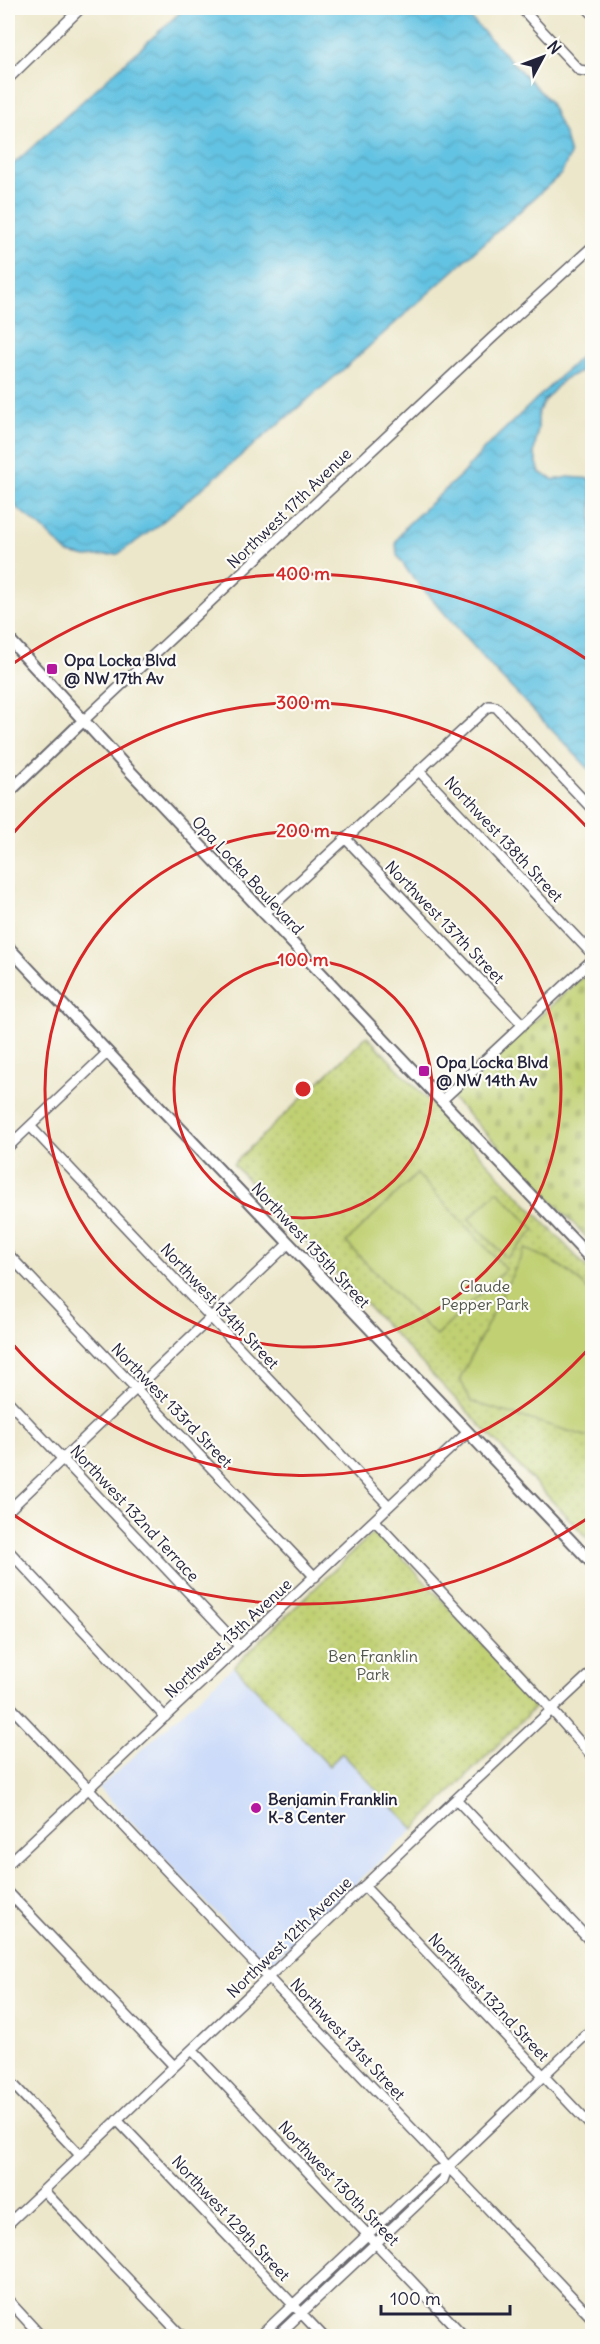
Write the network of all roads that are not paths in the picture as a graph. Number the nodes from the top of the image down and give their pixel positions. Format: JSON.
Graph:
{"nodes":[{"id":1,"x":81,"y":8,"type":"edge"},
{"id":2,"x":521,"y":8,"type":"edge"},
{"id":3,"x":587,"y":8,"type":"edge"},
{"id":4,"x":592,"y":13,"type":"edge"},
{"id":5,"x":592,"y":72,"type":"edge"},
{"id":6,"x":8,"y":79,"type":"edge"},
{"id":7,"x":592,"y":247,"type":"edge"},
{"id":8,"x":8,"y":638,"type":"edge"},
{"id":9,"x":83,"y":721,"type":"junction"},
{"id":10,"x":420,"y":771,"type":"junction"},
{"id":11,"x":8,"y":793,"type":"edge"},
{"id":12,"x":592,"y":809,"type":"edge"},
{"id":13,"x":346,"y":839,"type":"junction"},
{"id":14,"x":264,"y":914,"type":"junction"},
{"id":15,"x":8,"y":947,"type":"edge"},
{"id":16,"x":592,"y":954,"type":"edge"},
{"id":17,"x":592,"y":960,"type":"edge"},
{"id":18,"x":523,"y":1025,"type":"junction"},
{"id":19,"x":108,"y":1053,"type":"junction"},
{"id":20,"x":441,"y":1101,"type":"junction"},
{"id":21,"x":30,"y":1126,"type":"junction"},
{"id":22,"x":9,"y":1142,"type":"edge"},
{"id":23,"x":289,"y":1243,"type":"junction"},
{"id":24,"x":8,"y":1254,"type":"edge"},
{"id":25,"x":592,"y":1260,"type":"edge"},
{"id":26,"x":210,"y":1317,"type":"junction"},
{"id":27,"x":135,"y":1388,"type":"junction"},
{"id":28,"x":8,"y":1401,"type":"edge"},
{"id":29,"x":468,"y":1432,"type":"junction"},
{"id":30,"x":62,"y":1458,"type":"junction"},
{"id":31,"x":390,"y":1506,"type":"junction"},
{"id":32,"x":8,"y":1511,"type":"edge"},
{"id":33,"x":375,"y":1521,"type":"junction"},
{"id":34,"x":8,"y":1550,"type":"edge"},
{"id":35,"x":592,"y":1563,"type":"edge"},
{"id":36,"x":315,"y":1577,"type":"junction"},
{"id":37,"x":240,"y":1647,"type":"junction"},
{"id":38,"x":592,"y":1672,"type":"edge"},
{"id":39,"x":8,"y":1704,"type":"edge"},
{"id":40,"x":551,"y":1710,"type":"junction"},
{"id":41,"x":165,"y":1717,"type":"junction"},
{"id":42,"x":592,"y":1756,"type":"edge"},
{"id":43,"x":89,"y":1790,"type":"junction"},
{"id":44,"x":456,"y":1798,"type":"junction"},
{"id":45,"x":8,"y":1864,"type":"edge"},
{"id":46,"x":364,"y":1886,"type":"junction"},
{"id":47,"x":8,"y":1892,"type":"edge"},
{"id":48,"x":592,"y":1943,"type":"edge"},
{"id":49,"x":269,"y":1977,"type":"junction"},
{"id":50,"x":592,"y":2029,"type":"edge"},
{"id":51,"x":192,"y":2050,"type":"junction"},
{"id":52,"x":174,"y":2066,"type":"junction"},
{"id":53,"x":544,"y":2076,"type":"junction"},
{"id":54,"x":8,"y":2079,"type":"edge"},
{"id":55,"x":117,"y":2120,"type":"junction"},
{"id":56,"x":592,"y":2127,"type":"edge"},
{"id":57,"x":80,"y":2156,"type":"junction"},
{"id":58,"x":448,"y":2167,"type":"junction"},
{"id":59,"x":44,"y":2190,"type":"junction"},
{"id":60,"x":8,"y":2224,"type":"edge"},
{"id":61,"x":368,"y":2235,"type":"junction"},
{"id":62,"x":376,"y":2243,"type":"junction"},
{"id":63,"x":8,"y":2300,"type":"edge"},
{"id":64,"x":293,"y":2305,"type":"junction"},
{"id":65,"x":301,"y":2314,"type":"junction"},
{"id":66,"x":592,"y":2318,"type":"edge"},
{"id":67,"x":41,"y":2337,"type":"edge"},
{"id":68,"x":182,"y":2337,"type":"edge"},
{"id":69,"x":260,"y":2337,"type":"edge"},
{"id":70,"x":277,"y":2337,"type":"edge"},
{"id":71,"x":323,"y":2337,"type":"edge"},
{"id":72,"x":464,"y":2337,"type":"edge"}],
"edges":[{"from":1,"to":6,"type":"street"},
{"from":2,"to":5,"type":"street"},
{"from":3,"to":4,"type":"street"},
{"from":7,"to":9,"type":"street","name":"Northwest 17th Avenue"},
{"from":8,"to":9,"type":"main road","name":"Opa Locka Boulevard"},
{"from":9,"to":11,"type":"main road","name":"Northwest 17th Avenue"},
{"from":9,"to":14,"type":"main road","name":"Opa Locka Boulevard"},
{"from":10,"to":12,"type":"street"},
{"from":10,"to":13,"type":"street"},
{"from":10,"to":16,"type":"street","name":"Northwest 138th Street"},
{"from":13,"to":14,"type":"street"},
{"from":13,"to":18,"type":"street","name":"Northwest 137th Street"},
{"from":14,"to":20,"type":"main road","name":"Opa Locka Boulevard"},
{"from":15,"to":19,"type":"main road","name":"Northwest 135th Street"},
{"from":17,"to":18,"type":"street"},
{"from":18,"to":20,"type":"street"},
{"from":19,"to":21,"type":"street"},
{"from":19,"to":23,"type":"main road","name":"Northwest 135th Street"},
{"from":20,"to":25,"type":"main road","name":"Opa Locka Boulevard"},
{"from":21,"to":22,"type":"street"},
{"from":21,"to":26,"type":"street","name":"Northwest 134th Street"},
{"from":23,"to":26,"type":"street"},
{"from":23,"to":29,"type":"main road","name":"Northwest 135th Street"},
{"from":24,"to":27,"type":"street","name":"Northwest 133rd Street"},
{"from":26,"to":27,"type":"street"},
{"from":26,"to":31,"type":"street","name":"Northwest 134th Street"},
{"from":27,"to":30,"type":"street"},
{"from":27,"to":36,"type":"street","name":"Northwest 133rd Street"},
{"from":28,"to":30,"type":"street","name":"Northwest 132nd Terrace"},
{"from":29,"to":31,"type":"street","name":"Northwest 13th Avenue"},
{"from":29,"to":35,"type":"main road","name":"Northwest 135th Street"},
{"from":30,"to":32,"type":"street"},
{"from":30,"to":37,"type":"street","name":"Northwest 132nd Terrace"},
{"from":31,"to":33,"type":"street","name":"Northwest 13th Avenue"},
{"from":33,"to":36,"type":"street","name":"Northwest 13th Avenue"},
{"from":33,"to":40,"type":"street"},
{"from":34,"to":41,"type":"street"},
{"from":36,"to":37,"type":"street","name":"Northwest 13th Avenue"},
{"from":37,"to":41,"type":"street","name":"Northwest 13th Avenue"},
{"from":38,"to":40,"type":"street","name":"Northwest 12th Avenue"},
{"from":39,"to":43,"type":"street","name":"Northwest 131st Street"},
{"from":40,"to":42,"type":"street"},
{"from":40,"to":44,"type":"street","name":"Northwest 12th Avenue"},
{"from":41,"to":43,"type":"street","name":"Northwest 13th Avenue"},
{"from":43,"to":45,"type":"street","name":"Northwest 13th Avenue"},
{"from":43,"to":49,"type":"street","name":"Northwest 131st Street"},
{"from":44,"to":46,"type":"street","name":"Northwest 12th Avenue"},
{"from":44,"to":48,"type":"street"},
{"from":46,"to":49,"type":"street","name":"Northwest 12th Avenue"},
{"from":46,"to":53,"type":"street","name":"Northwest 132nd Street"},
{"from":47,"to":52,"type":"street"},
{"from":49,"to":51,"type":"street","name":"Northwest 12th Avenue"},
{"from":49,"to":58,"type":"street","name":"Northwest 131st Street"},
{"from":50,"to":53,"type":"street"},
{"from":51,"to":52,"type":"street","name":"Northwest 12th Avenue"},
{"from":51,"to":61,"type":"street","name":"Northwest 130th Street"},
{"from":52,"to":55,"type":"street","name":"Northwest 12th Avenue"},
{"from":53,"to":56,"type":"street","name":"Northwest 132nd Street"},
{"from":53,"to":58,"type":"street"},
{"from":54,"to":57,"type":"street"},
{"from":55,"to":57,"type":"street","name":"Northwest 12th Avenue"},
{"from":55,"to":64,"type":"street","name":"Northwest 129th Street"},
{"from":57,"to":59,"type":"street","name":"Northwest 12th Avenue"},
{"from":58,"to":61,"type":"street"},
{"from":58,"to":62,"type":"street"},
{"from":58,"to":66,"type":"street","name":"Northwest 131st Street"},
{"from":59,"to":60,"type":"street","name":"Northwest 12th Avenue"},
{"from":59,"to":68,"type":"street"},
{"from":61,"to":62,"type":"street","name":"Northwest 130th Street"},
{"from":61,"to":64,"type":"street"},
{"from":62,"to":65,"type":"street"},
{"from":62,"to":72,"type":"street","name":"Northwest 130th Street"},
{"from":63,"to":67,"type":"street"},
{"from":64,"to":65,"type":"street","name":"Northwest 129th Street"},
{"from":64,"to":69,"type":"street"},
{"from":65,"to":70,"type":"street"},
{"from":65,"to":71,"type":"street","name":"Northwest 129th Street"}]}
